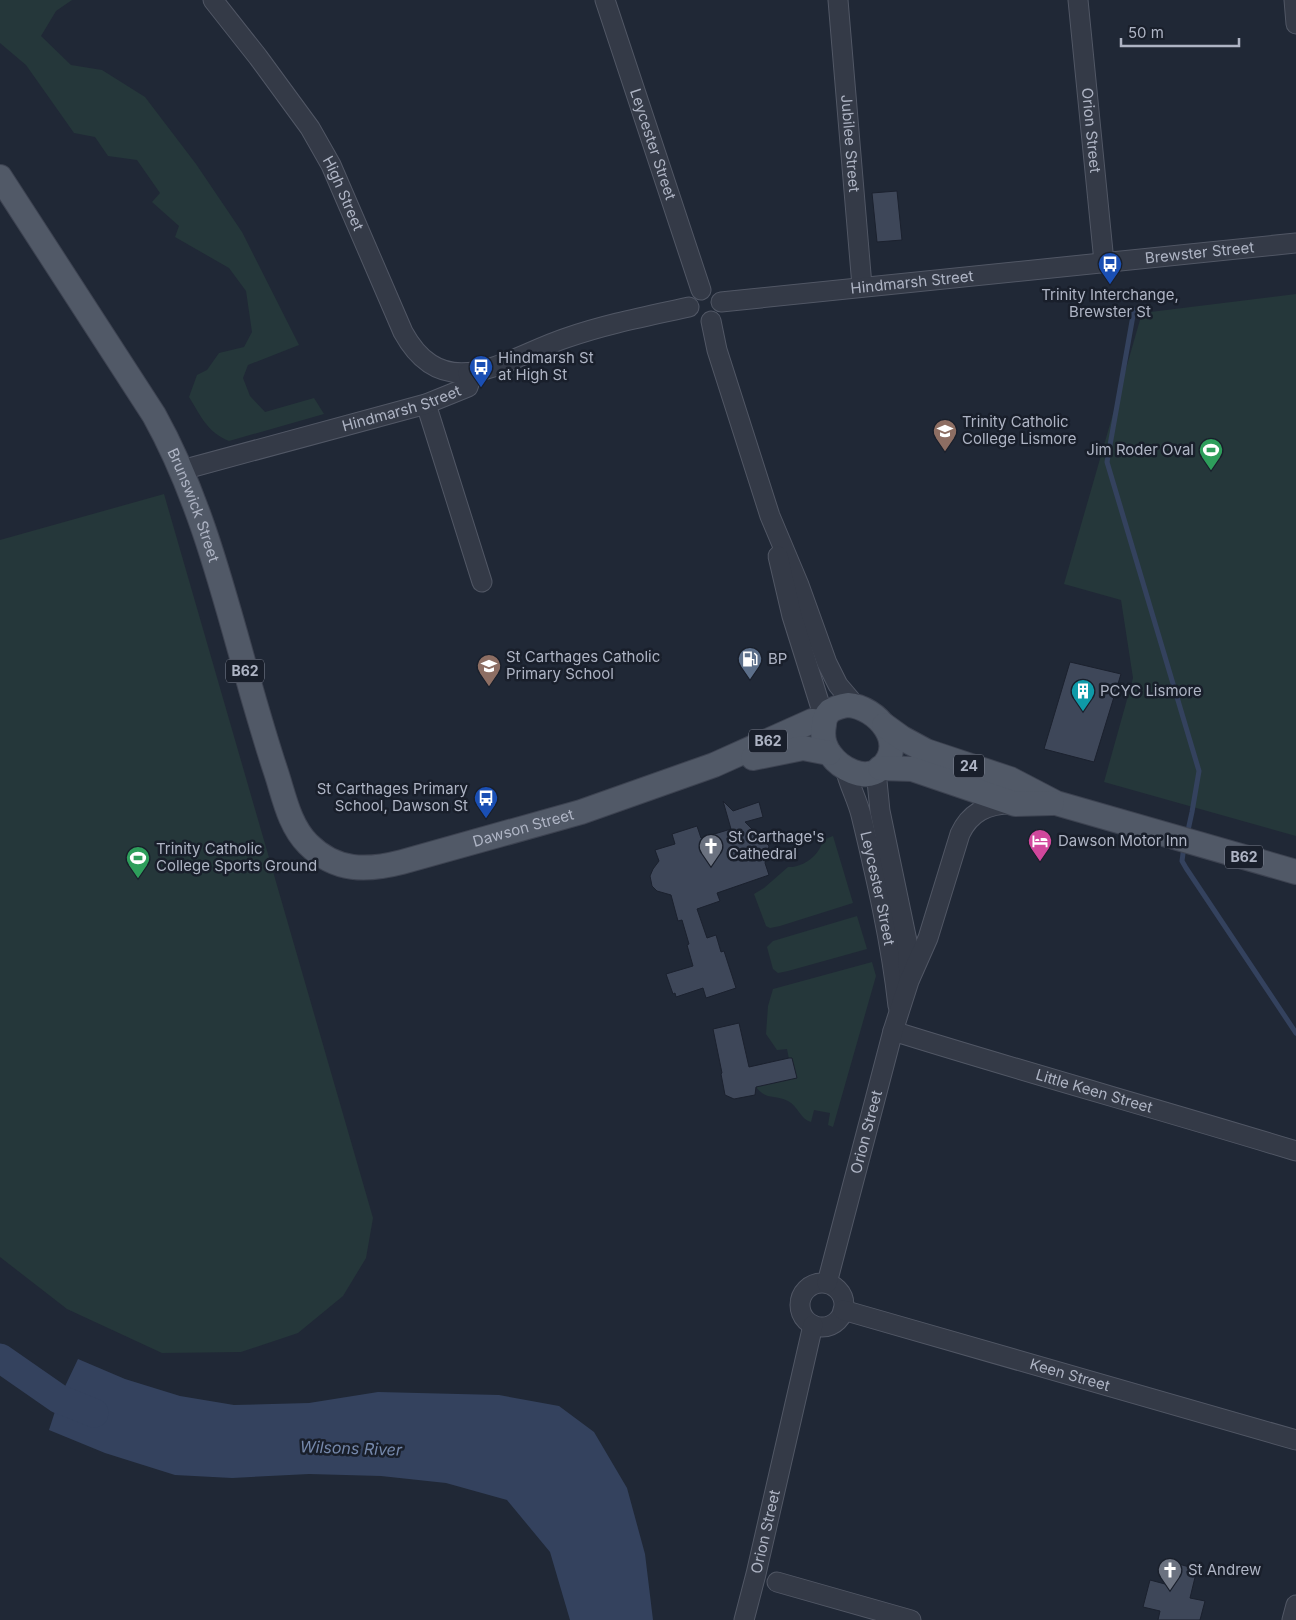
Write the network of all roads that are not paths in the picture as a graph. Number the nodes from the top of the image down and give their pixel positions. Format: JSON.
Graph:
{"nodes":[{"id":1,"x":213,"y":0,"type":"edge"},
{"id":2,"x":606,"y":0,"type":"edge"},
{"id":3,"x":838,"y":0,"type":"edge"},
{"id":4,"x":1078,"y":0,"type":"edge"},
{"id":5,"x":1294,"y":0,"type":"edge"},
{"id":6,"x":1296,"y":24,"type":"edge"},
{"id":7,"x":0,"y":177,"type":"edge"},
{"id":8,"x":1296,"y":243,"type":"edge"},
{"id":9,"x":1104,"y":262,"type":"junction"},
{"id":10,"x":862,"y":286,"type":"junction"},
{"id":11,"x":701,"y":290,"type":"junction"},
{"id":12,"x":721,"y":302,"type":"junction"},
{"id":13,"x":689,"y":307,"type":"junction"},
{"id":14,"x":711,"y":321,"type":"junction"},
{"id":15,"x":468,"y":373,"type":"junction"},
{"id":16,"x":426,"y":404,"type":"junction"},
{"id":17,"x":182,"y":470,"type":"junction"},
{"id":18,"x":770,"y":516,"type":"junction"},
{"id":19,"x":482,"y":582,"type":"dead end"},
{"id":20,"x":855,"y":705,"type":"junction"},
{"id":21,"x":825,"y":718,"type":"junction"},
{"id":22,"x":884,"y":725,"type":"junction"},
{"id":23,"x":837,"y":761,"type":"junction"},
{"id":24,"x":714,"y":764,"type":"junction"},
{"id":25,"x":878,"y":770,"type":"junction"},
{"id":26,"x":1056,"y":803,"type":"junction"},
{"id":27,"x":1015,"y":804,"type":"junction"},
{"id":28,"x":328,"y":859,"type":"joint"},
{"id":29,"x":1296,"y":872,"type":"edge"},
{"id":30,"x":909,"y":981,"type":"junction"},
{"id":31,"x":899,"y":1012,"type":"junction"},
{"id":32,"x":893,"y":1031,"type":"junction"},
{"id":33,"x":1296,"y":1151,"type":"edge"},
{"id":34,"x":827,"y":1283,"type":"junction"},
{"id":35,"x":843,"y":1310,"type":"junction"},
{"id":36,"x":813,"y":1325,"type":"junction"},
{"id":37,"x":1296,"y":1440,"type":"edge"},
{"id":38,"x":776,"y":1582,"type":"dead end"},
{"id":39,"x":1296,"y":1605,"type":"edge"},
{"id":40,"x":872,"y":1615,"type":"edge"},
{"id":41,"x":744,"y":1620,"type":"edge"},
{"id":42,"x":911,"y":1620,"type":"edge"},
{"id":43,"x":1292,"y":1620,"type":"edge"}],
"edges":[{"from":1,"to":15,"type":"street","name":"High Street"},
{"from":2,"to":11,"type":"street","name":"Leycester Street"},
{"from":3,"to":10,"type":"street","name":"Jubilee Street"},
{"from":4,"to":9,"type":"street","name":"Orion Street"},
{"from":5,"to":6,"type":"street"},
{"from":7,"to":17,"type":"main road","name":"Brunswick Street","number":"B62"},
{"from":8,"to":9,"type":"street","name":"Brewster Street"},
{"from":9,"to":10,"type":"street","name":"Hindmarsh Street"},
{"from":10,"to":12,"type":"street","name":"Hindmarsh Street"},
{"from":11,"to":12,"type":"street"},
{"from":11,"to":13,"type":"street"},
{"from":12,"to":14,"type":"street"},
{"from":13,"to":14,"type":"street"},
{"from":13,"to":15,"type":"street","name":"Hindmarsh Street"},
{"from":14,"to":18,"type":"street"},
{"from":15,"to":16,"type":"street","name":"Hindmarsh Street"},
{"from":16,"to":17,"type":"street","name":"Hindmarsh Street"},
{"from":16,"to":19,"type":"street"},
{"from":17,"to":28,"type":"main road","name":"Brunswick Street","number":"B62"},
{"from":18,"to":20,"type":"street"},
{"from":18,"to":21,"type":"street"},
{"from":20,"to":21,"type":"main road","number":"B62"},
{"from":20,"to":22,"type":"main road"},
{"from":21,"to":23,"type":"main road"},
{"from":21,"to":24,"type":"main road","name":"Dawson Street","number":"B62"},
{"from":22,"to":25,"type":"main road"},
{"from":22,"to":26,"type":"main road","number":"24"},
{"from":23,"to":24,"type":"main road","name":"Dawson Street","number":"B62"},
{"from":23,"to":25,"type":"main road","number":"B62"},
{"from":23,"to":31,"type":"street","name":"Leycester Street"},
{"from":24,"to":28,"type":"main road","name":"Dawson Street","number":"B62"},
{"from":25,"to":27,"type":"main road","number":"B62"},
{"from":25,"to":30,"type":"street","name":"Orion Street"},
{"from":26,"to":27,"type":"main road","number":"B62"},
{"from":26,"to":29,"type":"main road","number":"B62"},
{"from":27,"to":30,"type":"street","name":"Orion Street"},
{"from":30,"to":31,"type":"street","name":"Orion Street"},
{"from":31,"to":32,"type":"street","name":"Orion Street"},
{"from":32,"to":33,"type":"street","name":"Little Keen Street"},
{"from":32,"to":34,"type":"street","name":"Orion Street"},
{"from":34,"to":35,"type":"street"},
{"from":34,"to":36,"type":"street"},
{"from":35,"to":36,"type":"street"},
{"from":35,"to":37,"type":"street","name":"Keen Street"},
{"from":36,"to":41,"type":"street","name":"Orion Street"},
{"from":38,"to":40,"type":"street"},
{"from":39,"to":43,"type":"street"},
{"from":40,"to":42,"type":"street"}]}
